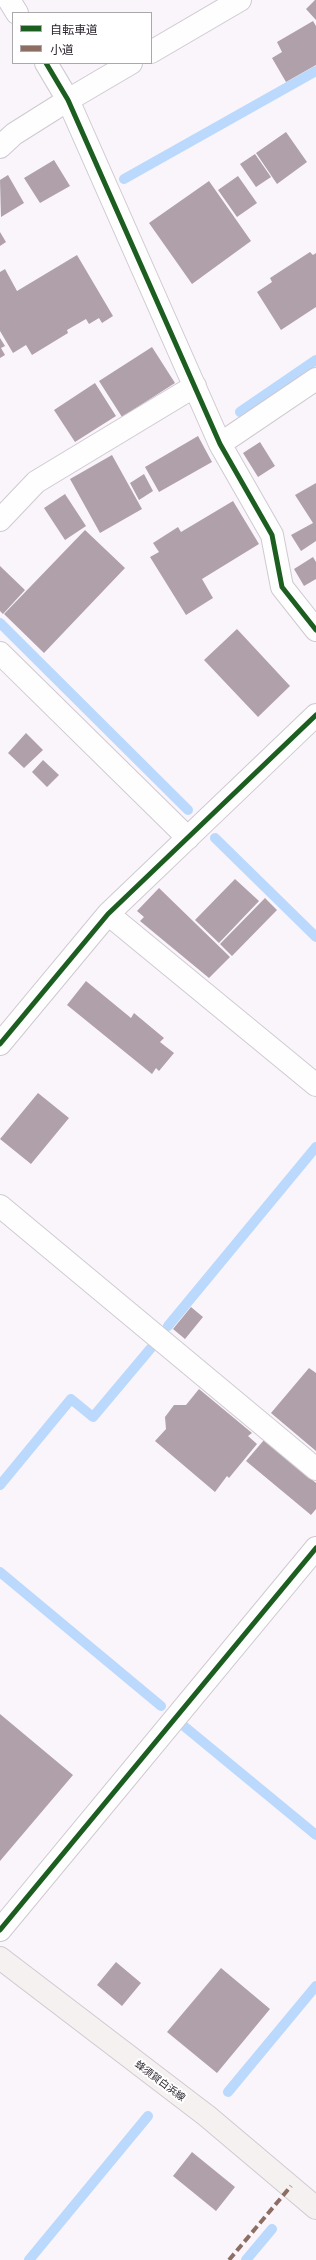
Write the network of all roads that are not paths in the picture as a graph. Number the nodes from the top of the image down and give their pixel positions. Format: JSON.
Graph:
{"nodes":[{"id":1,"x":9,"y":0,"type":"edge"},
{"id":2,"x":240,"y":0,"type":"edge"},
{"id":3,"x":16,"y":12,"type":"edge"},
{"id":4,"x":152,"y":51,"type":"edge"},
{"id":5,"x":47,"y":64,"type":"edge"},
{"id":6,"x":130,"y":64,"type":"edge"},
{"id":7,"x":68,"y":100,"type":"junction"},
{"id":8,"x":0,"y":147,"type":"edge"},
{"id":9,"x":316,"y":379,"type":"edge"},
{"id":10,"x":195,"y":386,"type":"junction"},
{"id":11,"x":220,"y":444,"type":"junction"},
{"id":12,"x":0,"y":520,"type":"edge"},
{"id":13,"x":316,"y":630,"type":"edge"},
{"id":14,"x":0,"y":652,"type":"edge"},
{"id":15,"x":316,"y":714,"type":"edge"},
{"id":16,"x":188,"y":838,"type":"junction"},
{"id":17,"x":108,"y":914,"type":"junction"},
{"id":18,"x":0,"y":1044,"type":"edge"},
{"id":19,"x":316,"y":1085,"type":"edge"},
{"id":20,"x":0,"y":1206,"type":"edge"},
{"id":21,"x":316,"y":1469,"type":"edge"},
{"id":22,"x":316,"y":1548,"type":"edge"},
{"id":23,"x":0,"y":1930,"type":"edge"},
{"id":24,"x":0,"y":1958,"type":"edge"},
{"id":25,"x":316,"y":2208,"type":"edge"}],
"edges":[{"from":1,"to":3,"type":"street"},
{"from":2,"to":4,"type":"street"},
{"from":5,"to":7,"type":"street"},
{"from":6,"to":7,"type":"street"},
{"from":7,"to":8,"type":"street"},
{"from":7,"to":10,"type":"street"},
{"from":9,"to":11,"type":"street"},
{"from":10,"to":11,"type":"street"},
{"from":10,"to":12,"type":"street"},
{"from":11,"to":13,"type":"street"},
{"from":14,"to":16,"type":"street"},
{"from":15,"to":16,"type":"street"},
{"from":16,"to":17,"type":"street"},
{"from":17,"to":18,"type":"street"},
{"from":17,"to":19,"type":"street"},
{"from":20,"to":21,"type":"street"},
{"from":22,"to":23,"type":"street"},
{"from":24,"to":25,"type":"main road","name":"蜂須賀白浜線"}]}
